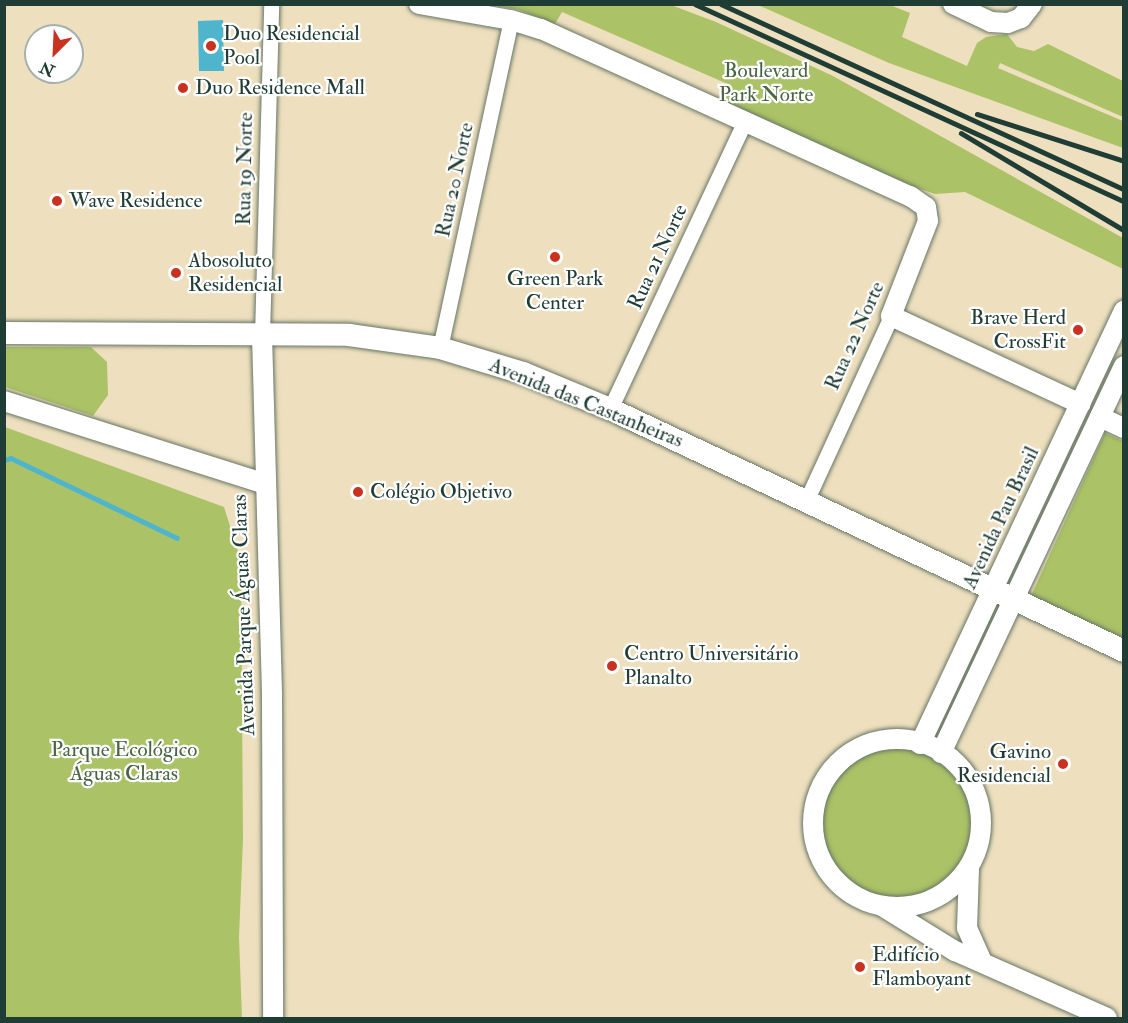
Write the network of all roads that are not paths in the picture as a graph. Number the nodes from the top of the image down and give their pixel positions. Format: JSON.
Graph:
{"nodes":[{"id":1,"x":271,"y":4,"type":"edge"},
{"id":2,"x":418,"y":4,"type":"edge"},
{"id":3,"x":953,"y":4,"type":"edge"},
{"id":4,"x":1032,"y":4,"type":"edge"},
{"id":5,"x":511,"y":20,"type":"junction"},
{"id":6,"x":744,"y":123,"type":"junction"},
{"id":7,"x":1124,"y":311,"type":"edge"},
{"id":8,"x":891,"y":316,"type":"junction"},
{"id":9,"x":4,"y":333,"type":"edge"},
{"id":10,"x":262,"y":334,"type":"junction"},
{"id":11,"x":440,"y":348,"type":"junction"},
{"id":12,"x":1124,"y":366,"type":"edge"},
{"id":13,"x":4,"y":401,"type":"edge"},
{"id":14,"x":1081,"y":404,"type":"junction"},
{"id":15,"x":610,"y":409,"type":"junction"},
{"id":16,"x":1100,"y":417,"type":"junction"},
{"id":17,"x":1124,"y":428,"type":"edge"},
{"id":18,"x":265,"y":484,"type":"junction"},
{"id":19,"x":807,"y":499,"type":"junction"},
{"id":20,"x":1004,"y":596,"type":"junction"},
{"id":21,"x":1124,"y":651,"type":"edge"},
{"id":22,"x":920,"y":744,"type":"junction"},
{"id":23,"x":941,"y":753,"type":"junction"},
{"id":24,"x":969,"y":868,"type":"junction"},
{"id":25,"x":881,"y":906,"type":"junction"},
{"id":26,"x":982,"y":962,"type":"junction"},
{"id":27,"x":273,"y":1018,"type":"edge"},
{"id":28,"x":1107,"y":1018,"type":"edge"}],
"edges":[{"from":1,"to":10,"type":"street","name":"Rua 19 Norte"},
{"from":2,"to":5,"type":"street"},
{"from":3,"to":4,"type":"street"},
{"from":5,"to":6,"type":"street"},
{"from":5,"to":11,"type":"street","name":"Rua 20 Norte"},
{"from":6,"to":8,"type":"street","name":"Rua 22 Norte"},
{"from":6,"to":15,"type":"street","name":"Rua 21 Norte"},
{"from":7,"to":14,"type":"street","name":"Avenida Pau Brasil"},
{"from":8,"to":14,"type":"street"},
{"from":8,"to":19,"type":"street","name":"Rua 22 Norte"},
{"from":9,"to":10,"type":"main road","name":"Avenida das Castanheiras"},
{"from":10,"to":11,"type":"main road","name":"Avenida das Castanheiras"},
{"from":10,"to":18,"type":"street"},
{"from":11,"to":15,"type":"main road","name":"Avenida das Castanheiras"},
{"from":12,"to":16,"type":"street","name":"Avenida Pau Brasil"},
{"from":13,"to":18,"type":"street","name":"Avenida Parque Águas Claras"},
{"from":14,"to":20,"type":"street","name":"Avenida Pau Brasil"},
{"from":15,"to":19,"type":"main road","name":"Avenida das Castanheiras"},
{"from":16,"to":17,"type":"street"},
{"from":16,"to":20,"type":"street","name":"Avenida Pau Brasil"},
{"from":18,"to":27,"type":"street","name":"Avenida Parque Águas Claras"},
{"from":19,"to":20,"type":"main road","name":"Avenida das Castanheiras"},
{"from":20,"to":21,"type":"main road","name":"Avenida das Castanheiras"},
{"from":20,"to":22,"type":"street","name":"Avenida Pau Brasil"},
{"from":20,"to":23,"type":"street","name":"Avenida Pau Brasil"},
{"from":22,"to":23,"type":"street"},
{"from":22,"to":25,"type":"street"},
{"from":23,"to":24,"type":"street"},
{"from":24,"to":25,"type":"street"},
{"from":24,"to":26,"type":"street"},
{"from":25,"to":26,"type":"street"},
{"from":26,"to":28,"type":"street"}]}
